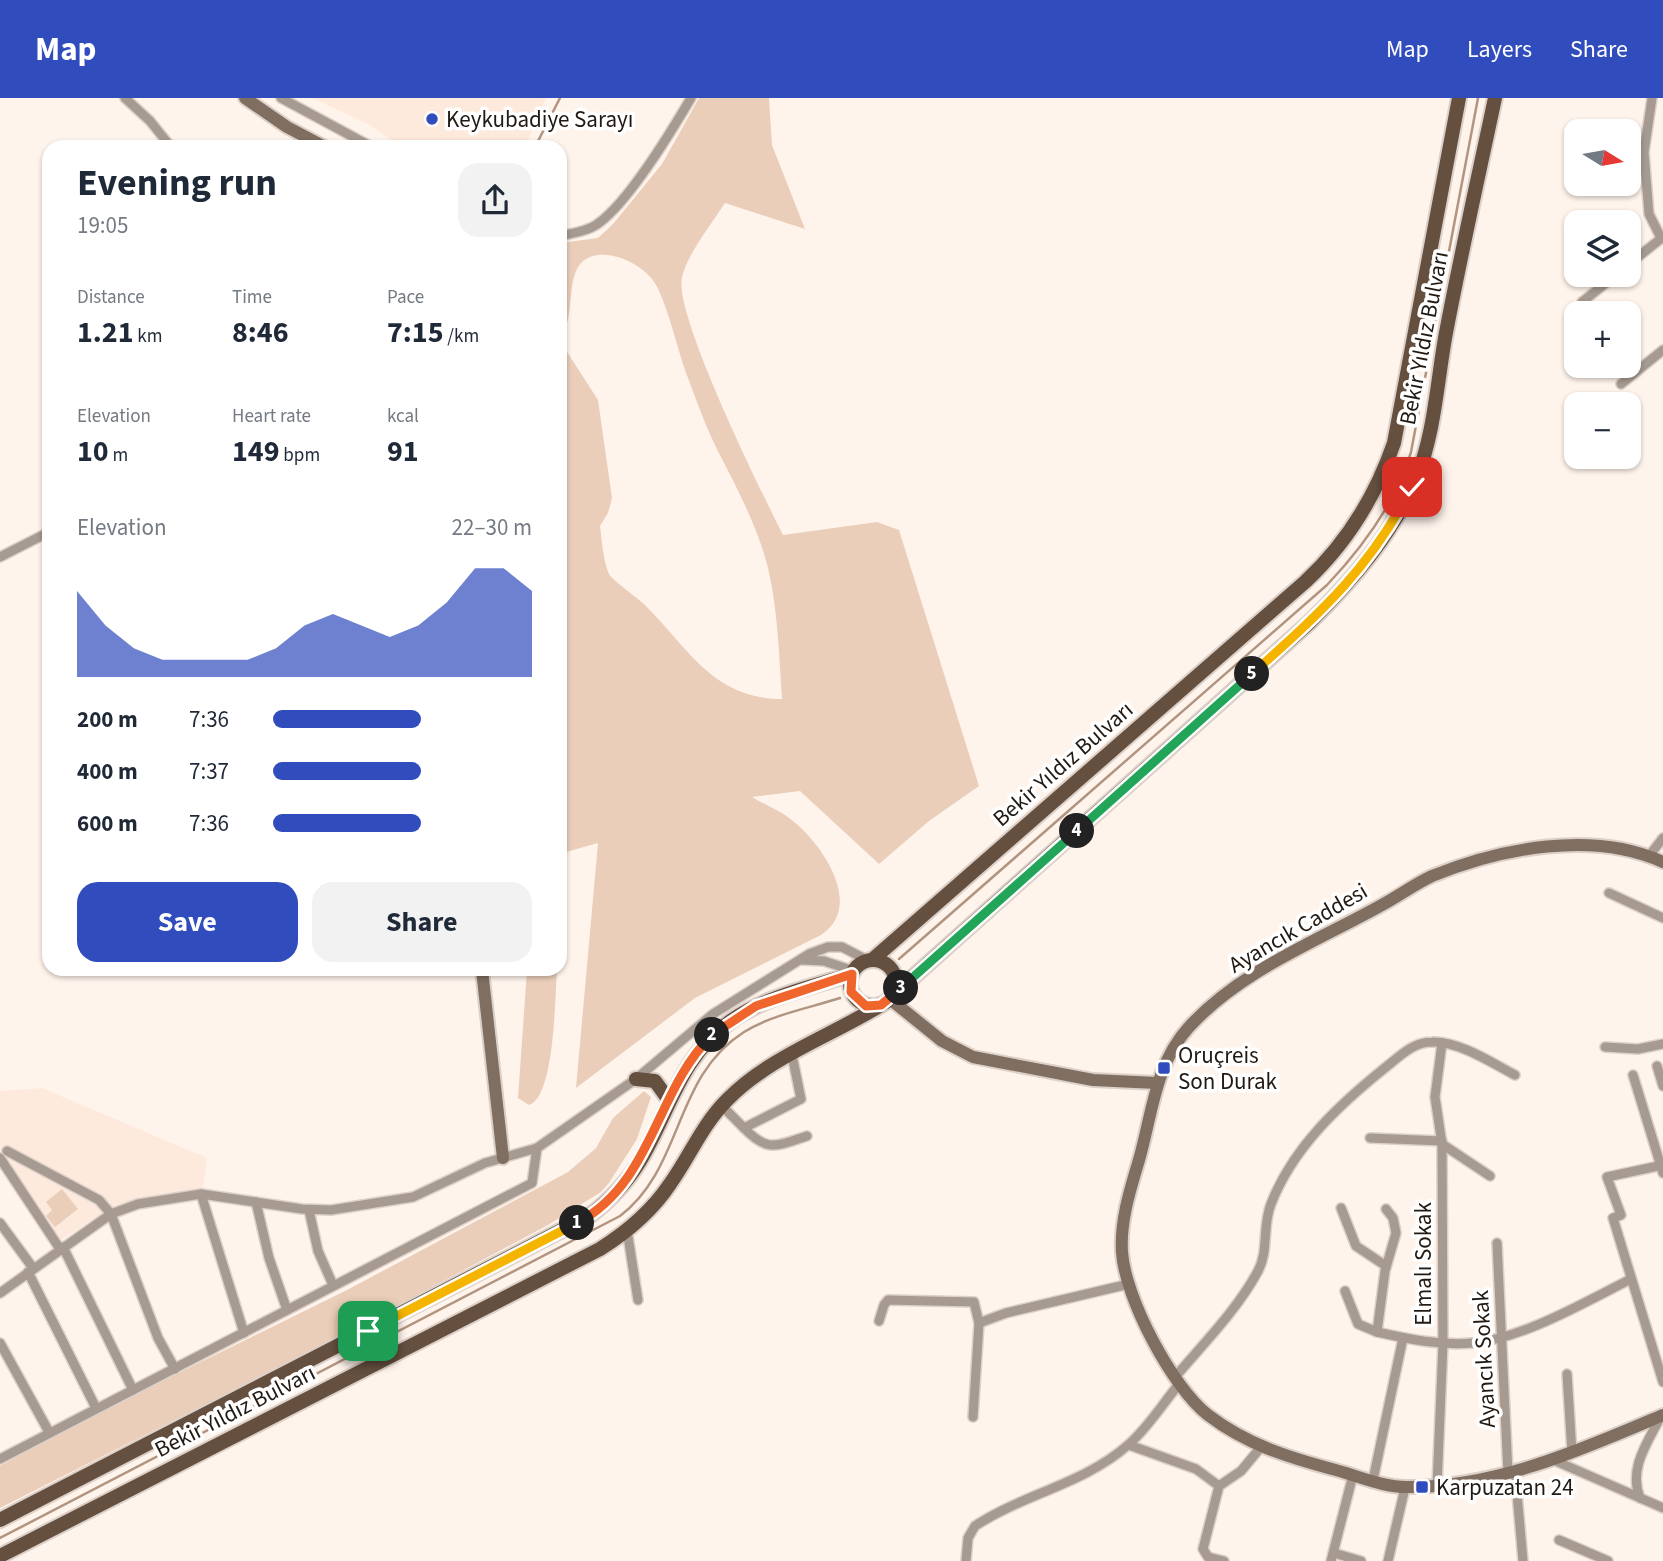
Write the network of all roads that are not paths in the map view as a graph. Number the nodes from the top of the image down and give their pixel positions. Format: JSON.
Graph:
{"nodes":[{"id":1,"x":125,"y":98,"type":"edge"},
{"id":2,"x":245,"y":98,"type":"edge"},
{"id":3,"x":281,"y":98,"type":"edge"},
{"id":4,"x":691,"y":98,"type":"edge"},
{"id":5,"x":1459,"y":98,"type":"edge"},
{"id":6,"x":1495,"y":98,"type":"edge"},
{"id":7,"x":1652,"y":98,"type":"edge"},
{"id":8,"x":165,"y":140,"type":"edge"},
{"id":9,"x":312,"y":140,"type":"edge"},
{"id":10,"x":359,"y":140,"type":"edge"},
{"id":11,"x":567,"y":234,"type":"edge"},
{"id":12,"x":1662,"y":237,"type":"edge"},
{"id":13,"x":1641,"y":254,"type":"edge"},
{"id":14,"x":1601,"y":287,"type":"edge"},
{"id":15,"x":1583,"y":301,"type":"edge"},
{"id":16,"x":1663,"y":350,"type":"edge"},
{"id":17,"x":1621,"y":384,"type":"dead end"},
{"id":18,"x":42,"y":536,"type":"edge"},
{"id":19,"x":0,"y":557,"type":"edge"},
{"id":20,"x":1663,"y":838,"type":"edge"},
{"id":21,"x":1649,"y":856,"type":"junction"},
{"id":22,"x":1663,"y":862,"type":"edge"},
{"id":23,"x":1609,"y":893,"type":"dead end"},
{"id":24,"x":1663,"y":918,"type":"edge"},
{"id":25,"x":870,"y":960,"type":"junction"},
{"id":26,"x":797,"y":962,"type":"junction"},
{"id":27,"x":853,"y":972,"type":"junction"},
{"id":28,"x":483,"y":976,"type":"edge"},
{"id":29,"x":888,"y":999,"type":"junction"},
{"id":30,"x":1442,"y":1043,"type":"junction"},
{"id":31,"x":1663,"y":1044,"type":"edge"},
{"id":32,"x":1605,"y":1047,"type":"dead end"},
{"id":33,"x":792,"y":1055,"type":"junction"},
{"id":34,"x":1657,"y":1066,"type":"dead end"},
{"id":35,"x":1633,"y":1074,"type":"dead end"},
{"id":36,"x":1515,"y":1075,"type":"dead end"},
{"id":37,"x":636,"y":1079,"type":"junction"},
{"id":38,"x":1157,"y":1083,"type":"junction"},
{"id":39,"x":1663,"y":1086,"type":"edge"},
{"id":40,"x":668,"y":1099,"type":"junction"},
{"id":41,"x":722,"y":1105,"type":"junction"},
{"id":42,"x":744,"y":1128,"type":"junction"},
{"id":43,"x":807,"y":1136,"type":"dead end"},
{"id":44,"x":1370,"y":1138,"type":"dead end"},
{"id":45,"x":1442,"y":1143,"type":"junction"},
{"id":46,"x":537,"y":1148,"type":"junction"},
{"id":47,"x":4,"y":1155,"type":"edge"},
{"id":48,"x":503,"y":1158,"type":"junction"},
{"id":49,"x":1662,"y":1168,"type":"edge"},
{"id":50,"x":1490,"y":1176,"type":"dead end"},
{"id":51,"x":201,"y":1194,"type":"junction"},
{"id":52,"x":256,"y":1202,"type":"junction"},
{"id":53,"x":1341,"y":1208,"type":"dead end"},
{"id":54,"x":1386,"y":1209,"type":"dead end"},
{"id":55,"x":309,"y":1210,"type":"junction"},
{"id":56,"x":111,"y":1214,"type":"junction"},
{"id":57,"x":0,"y":1223,"type":"edge"},
{"id":58,"x":627,"y":1230,"type":"junction"},
{"id":59,"x":1497,"y":1242,"type":"dead end"},
{"id":60,"x":61,"y":1248,"type":"junction"},
{"id":61,"x":1386,"y":1266,"type":"junction"},
{"id":62,"x":30,"y":1270,"type":"junction"},
{"id":63,"x":1631,"y":1279,"type":"junction"},
{"id":64,"x":1129,"y":1284,"type":"junction"},
{"id":65,"x":333,"y":1285,"type":"junction"},
{"id":66,"x":1345,"y":1291,"type":"dead end"},
{"id":67,"x":0,"y":1293,"type":"edge"},
{"id":68,"x":638,"y":1300,"type":"dead end"},
{"id":69,"x":287,"y":1310,"type":"junction"},
{"id":70,"x":879,"y":1321,"type":"dead end"},
{"id":71,"x":979,"y":1323,"type":"junction"},
{"id":72,"x":1377,"y":1332,"type":"junction"},
{"id":73,"x":244,"y":1333,"type":"junction"},
{"id":74,"x":1503,"y":1336,"type":"junction"},
{"id":75,"x":1403,"y":1338,"type":"junction"},
{"id":76,"x":0,"y":1343,"type":"edge"},
{"id":77,"x":1443,"y":1343,"type":"junction"},
{"id":78,"x":175,"y":1370,"type":"junction"},
{"id":79,"x":1567,"y":1374,"type":"dead end"},
{"id":80,"x":1178,"y":1379,"type":"junction"},
{"id":81,"x":1663,"y":1382,"type":"edge"},
{"id":82,"x":133,"y":1390,"type":"junction"},
{"id":83,"x":96,"y":1408,"type":"junction"},
{"id":84,"x":1662,"y":1415,"type":"edge"},
{"id":85,"x":973,"y":1417,"type":"dead end"},
{"id":86,"x":49,"y":1432,"type":"junction"},
{"id":87,"x":1129,"y":1445,"type":"junction"},
{"id":88,"x":1261,"y":1447,"type":"junction"},
{"id":89,"x":1572,"y":1453,"type":"junction"},
{"id":90,"x":2,"y":1454,"type":"edge"},
{"id":91,"x":1551,"y":1459,"type":"junction"},
{"id":92,"x":1512,"y":1472,"type":"junction"},
{"id":93,"x":1353,"y":1475,"type":"junction"},
{"id":94,"x":1373,"y":1480,"type":"junction"},
{"id":95,"x":1219,"y":1486,"type":"junction"},
{"id":96,"x":1437,"y":1486,"type":"junction"},
{"id":97,"x":1405,"y":1488,"type":"junction"},
{"id":98,"x":1640,"y":1498,"type":"junction"},
{"id":99,"x":1663,"y":1508,"type":"edge"},
{"id":100,"x":0,"y":1520,"type":"edge"},
{"id":101,"x":1559,"y":1540,"type":"dead end"},
{"id":102,"x":5,"y":1557,"type":"edge"},
{"id":103,"x":1332,"y":1557,"type":"edge"},
{"id":104,"x":966,"y":1561,"type":"edge"},
{"id":105,"x":1224,"y":1561,"type":"edge"},
{"id":106,"x":1361,"y":1561,"type":"edge"},
{"id":107,"x":1388,"y":1561,"type":"edge"},
{"id":108,"x":1523,"y":1561,"type":"edge"},
{"id":109,"x":1608,"y":1561,"type":"edge"}],
"edges":[{"from":1,"to":8,"type":"street"},
{"from":2,"to":9,"type":"street"},
{"from":3,"to":10,"type":"street"},
{"from":4,"to":11,"type":"street"},
{"from":5,"to":25,"type":"main road","name":"Bekir Yıldız Bulvarı"},
{"from":6,"to":29,"type":"main road","name":"Bekir Yıldız Bulvarı"},
{"from":7,"to":12,"type":"street"},
{"from":12,"to":13,"type":"street"},
{"from":14,"to":15,"type":"street"},
{"from":16,"to":17,"type":"street"},
{"from":18,"to":19,"type":"street"},
{"from":20,"to":21,"type":"street"},
{"from":21,"to":22,"type":"street","name":"Ayancık Caddesi"},
{"from":21,"to":38,"type":"street","name":"Ayancık Caddesi"},
{"from":23,"to":24,"type":"street"},
{"from":25,"to":26,"type":"street"},
{"from":25,"to":27,"type":"main road"},
{"from":25,"to":29,"type":"main road"},
{"from":26,"to":27,"type":"street"},
{"from":26,"to":37,"type":"street"},
{"from":27,"to":29,"type":"main road"},
{"from":27,"to":40,"type":"main road","name":"Bekir Yıldız Bulvarı"},
{"from":28,"to":48,"type":"street"},
{"from":29,"to":33,"type":"main road","name":"Bekir Yıldız Bulvarı"},
{"from":29,"to":38,"type":"street"},
{"from":30,"to":36,"type":"street"},
{"from":30,"to":45,"type":"street","name":"Elmalı Sokak"},
{"from":30,"to":80,"type":"street"},
{"from":31,"to":32,"type":"street"},
{"from":33,"to":41,"type":"main road","name":"Bekir Yıldız Bulvarı"},
{"from":33,"to":42,"type":"street"},
{"from":34,"to":39,"type":"street"},
{"from":35,"to":49,"type":"street"},
{"from":37,"to":40,"type":"main road"},
{"from":37,"to":46,"type":"street"},
{"from":38,"to":64,"type":"street","name":"Ayancık Caddesi"},
{"from":40,"to":100,"type":"main road","name":"Bekir Yıldız Bulvarı"},
{"from":41,"to":42,"type":"street"},
{"from":41,"to":58,"type":"main road","name":"Bekir Yıldız Bulvarı"},
{"from":42,"to":43,"type":"street"},
{"from":44,"to":45,"type":"street"},
{"from":45,"to":50,"type":"street"},
{"from":45,"to":77,"type":"street","name":"Elmalı Sokak"},
{"from":46,"to":48,"type":"street"},
{"from":46,"to":65,"type":"street"},
{"from":47,"to":56,"type":"street"},
{"from":47,"to":60,"type":"street"},
{"from":48,"to":55,"type":"street"},
{"from":49,"to":63,"type":"street"},
{"from":51,"to":52,"type":"street"},
{"from":51,"to":56,"type":"street"},
{"from":51,"to":73,"type":"street"},
{"from":52,"to":55,"type":"street"},
{"from":52,"to":69,"type":"street"},
{"from":53,"to":61,"type":"street"},
{"from":54,"to":61,"type":"street"},
{"from":55,"to":65,"type":"street"},
{"from":56,"to":60,"type":"street"},
{"from":56,"to":78,"type":"street"},
{"from":57,"to":62,"type":"street"},
{"from":58,"to":68,"type":"street"},
{"from":58,"to":102,"type":"main road","name":"Bekir Yıldız Bulvarı"},
{"from":59,"to":74,"type":"street","name":"Ayancık Sokak"},
{"from":60,"to":62,"type":"street"},
{"from":60,"to":82,"type":"street"},
{"from":61,"to":72,"type":"street"},
{"from":62,"to":67,"type":"street"},
{"from":62,"to":83,"type":"street"},
{"from":63,"to":74,"type":"street"},
{"from":63,"to":81,"type":"street"},
{"from":64,"to":71,"type":"street"},
{"from":64,"to":80,"type":"street","name":"Ayancık Caddesi"},
{"from":65,"to":69,"type":"street"},
{"from":66,"to":72,"type":"street"},
{"from":69,"to":73,"type":"street"},
{"from":70,"to":71,"type":"street"},
{"from":71,"to":85,"type":"street"},
{"from":72,"to":75,"type":"street"},
{"from":73,"to":78,"type":"street"},
{"from":74,"to":77,"type":"street"},
{"from":74,"to":92,"type":"street","name":"Ayancık Sokak"},
{"from":75,"to":77,"type":"street"},
{"from":75,"to":94,"type":"street"},
{"from":76,"to":86,"type":"street"},
{"from":77,"to":96,"type":"street","name":"Elmalı Sokak"},
{"from":78,"to":82,"type":"street"},
{"from":79,"to":89,"type":"street"},
{"from":80,"to":87,"type":"street"},
{"from":80,"to":88,"type":"street","name":"Ayancık Caddesi"},
{"from":82,"to":83,"type":"street"},
{"from":83,"to":86,"type":"street"},
{"from":84,"to":89,"type":"street","name":"Ayancık Caddesi"},
{"from":84,"to":98,"type":"street"},
{"from":86,"to":90,"type":"street"},
{"from":87,"to":95,"type":"street"},
{"from":87,"to":104,"type":"street"},
{"from":88,"to":93,"type":"street","name":"Ayancık Caddesi"},
{"from":88,"to":95,"type":"street"},
{"from":89,"to":91,"type":"street","name":"Ayancık Caddesi"},
{"from":91,"to":92,"type":"street","name":"Ayancık Caddesi"},
{"from":91,"to":98,"type":"street"},
{"from":92,"to":96,"type":"street","name":"Ayancık Caddesi"},
{"from":92,"to":108,"type":"street","name":"Ayancık Sokak"},
{"from":93,"to":94,"type":"street","name":"Ayancık Caddesi"},
{"from":93,"to":103,"type":"street"},
{"from":94,"to":97,"type":"street","name":"Ayancık Caddesi"},
{"from":95,"to":105,"type":"street"},
{"from":96,"to":97,"type":"street","name":"Ayancık Caddesi"},
{"from":97,"to":107,"type":"street"},
{"from":98,"to":99,"type":"street"},
{"from":101,"to":109,"type":"street"},
{"from":103,"to":106,"type":"street"}]}
